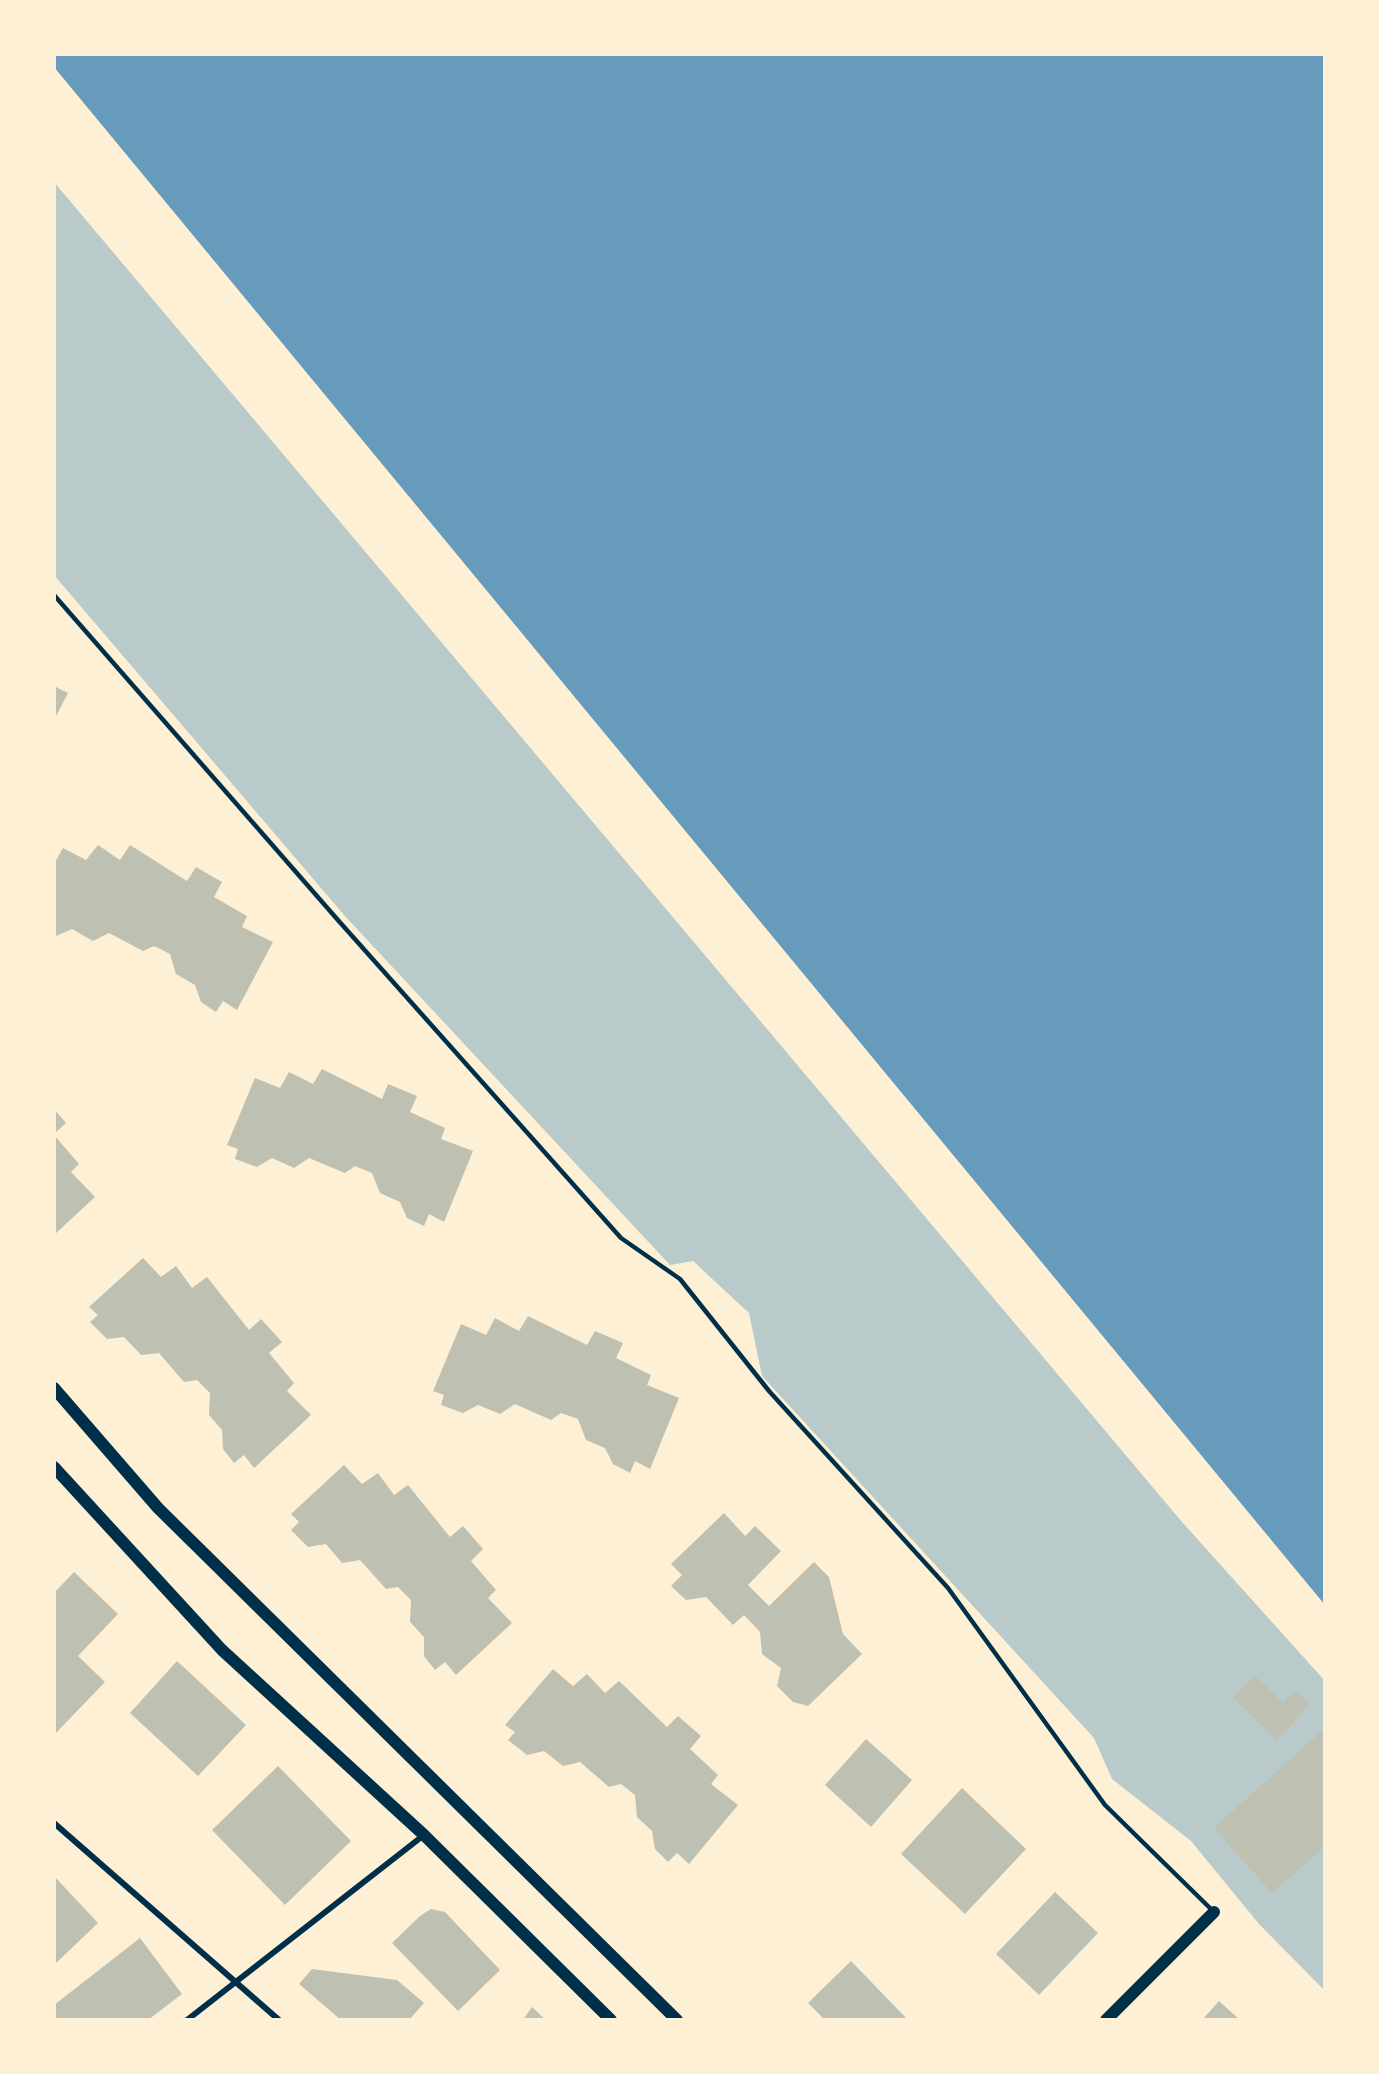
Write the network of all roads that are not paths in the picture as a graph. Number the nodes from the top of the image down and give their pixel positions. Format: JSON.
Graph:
{"nodes":[{"id":1,"x":54,"y":595,"type":"edge"},
{"id":2,"x":54,"y":1388,"type":"edge"},
{"id":3,"x":54,"y":1467,"type":"edge"},
{"id":4,"x":54,"y":1823,"type":"edge"},
{"id":5,"x":424,"y":1835,"type":"junction"},
{"id":6,"x":1214,"y":1912,"type":"joint"},
{"id":7,"x":236,"y":1982,"type":"junction"},
{"id":8,"x":187,"y":2020,"type":"edge"},
{"id":9,"x":279,"y":2020,"type":"edge"},
{"id":10,"x":611,"y":2020,"type":"edge"},
{"id":11,"x":677,"y":2020,"type":"edge"},
{"id":12,"x":1106,"y":2020,"type":"edge"}],
"edges":[{"from":1,"to":6,"type":"lane"},
{"from":2,"to":11,"type":"main road"},
{"from":3,"to":5,"type":"main road"},
{"from":4,"to":7,"type":"street"},
{"from":5,"to":7,"type":"street"},
{"from":5,"to":10,"type":"main road"},
{"from":6,"to":12,"type":"main road"},
{"from":7,"to":8,"type":"street"},
{"from":7,"to":9,"type":"street"}]}
